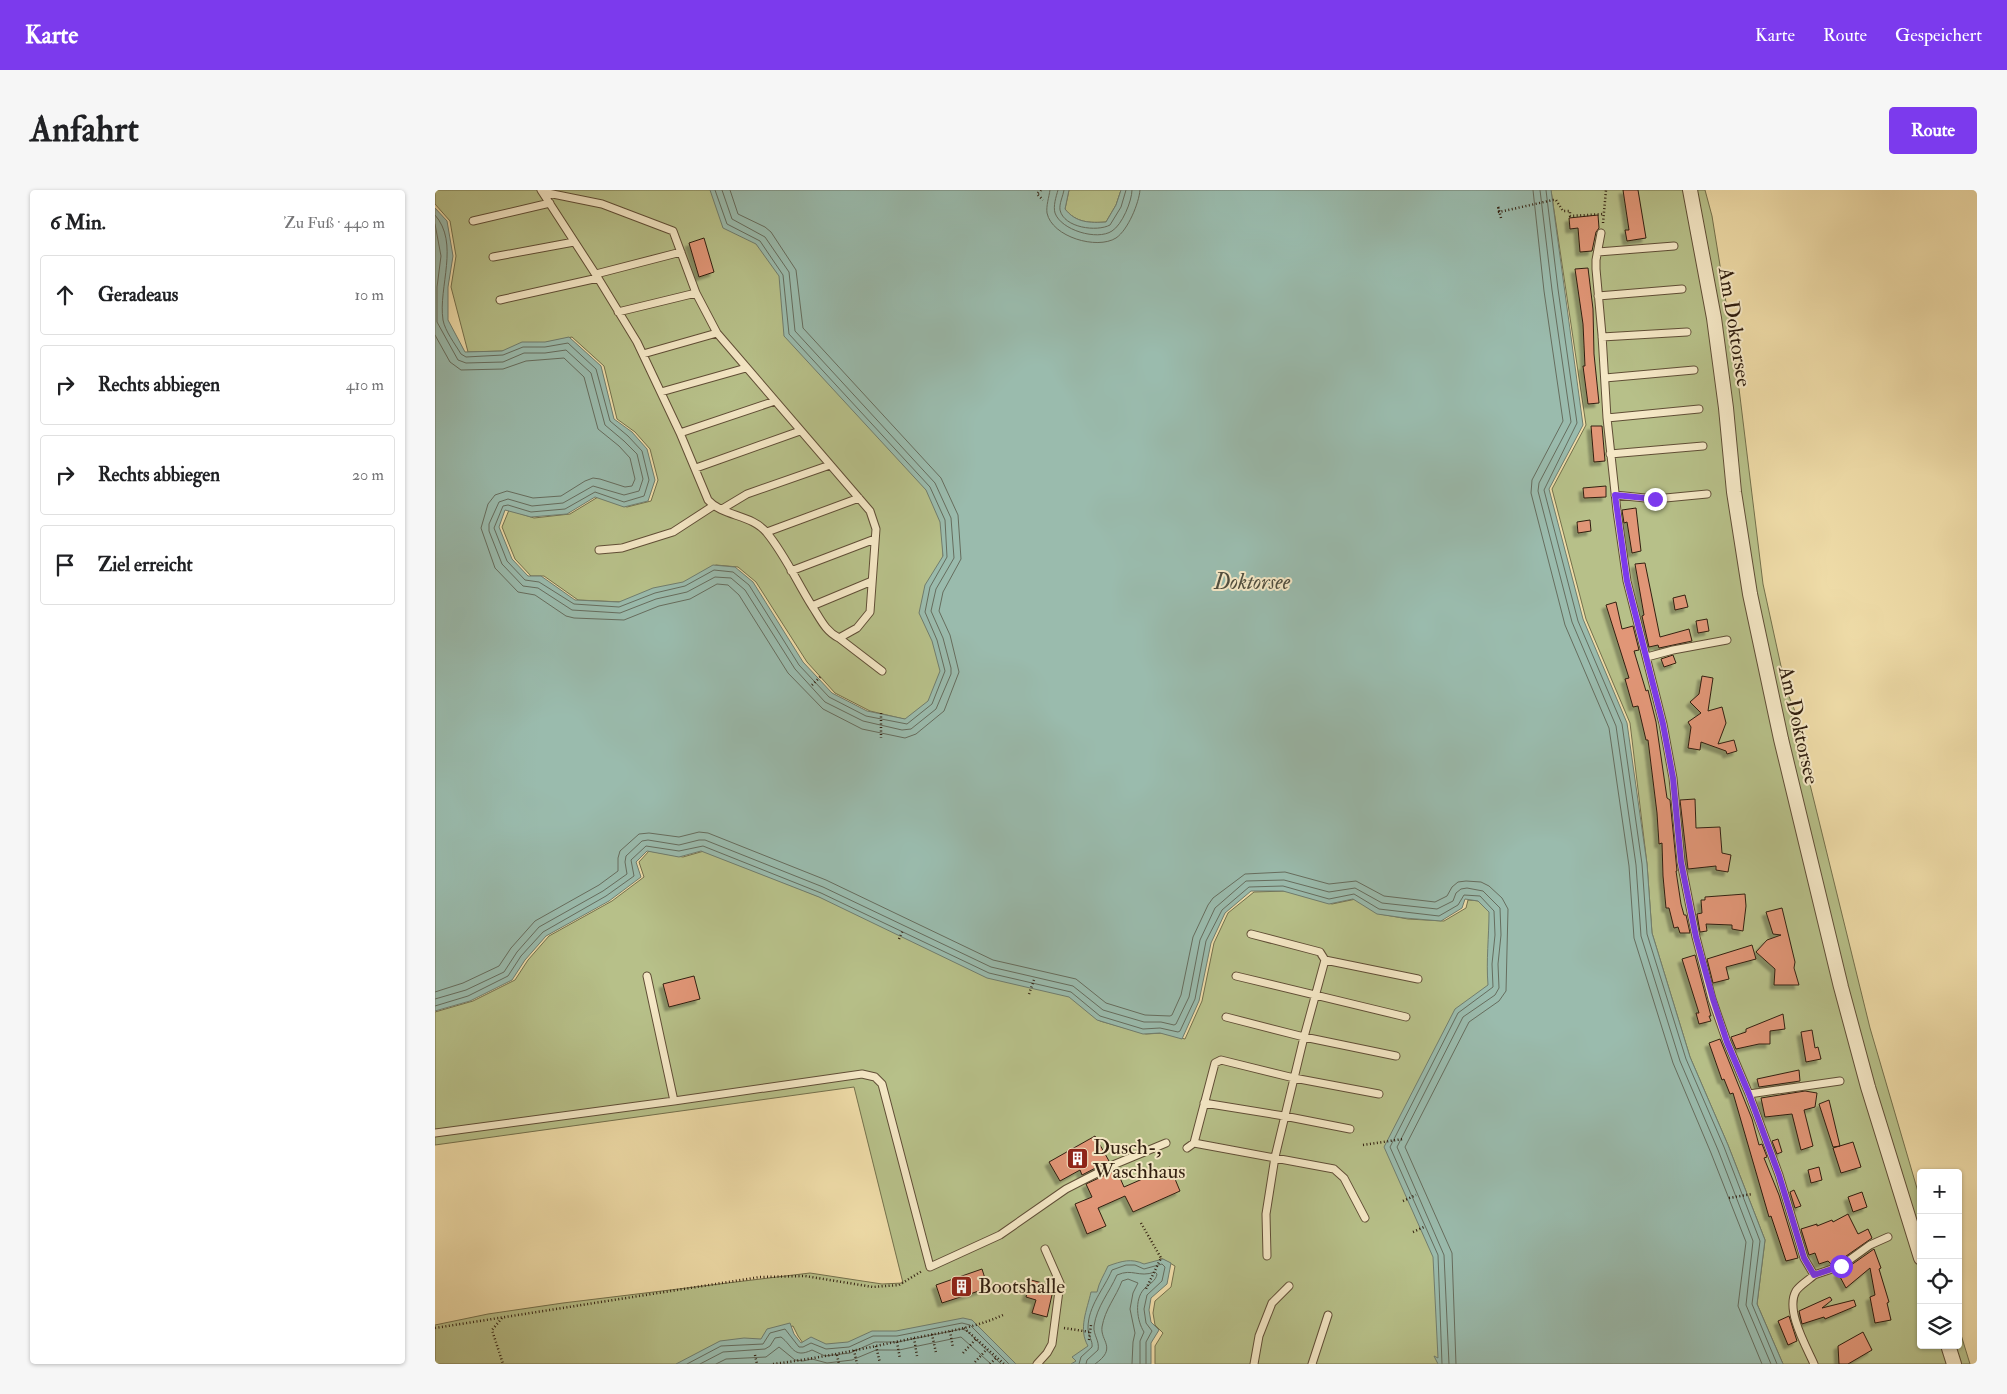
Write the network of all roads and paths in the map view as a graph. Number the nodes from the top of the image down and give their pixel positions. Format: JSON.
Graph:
{"nodes":[{"id":1,"x":1041,"y":190,"type":"edge"},
{"id":2,"x":1606,"y":190,"type":"edge"},
{"id":3,"x":1690,"y":190,"type":"edge"},
{"id":4,"x":542,"y":191,"type":"edge"},
{"id":5,"x":1043,"y":200,"type":"dead end"},
{"id":6,"x":550,"y":203,"type":"junction"},
{"id":7,"x":1604,"y":214,"type":"junction"},
{"id":8,"x":1501,"y":218,"type":"dead end"},
{"id":9,"x":473,"y":221,"type":"dead end"},
{"id":10,"x":1601,"y":233,"type":"joint"},
{"id":11,"x":574,"y":242,"type":"junction"},
{"id":12,"x":1674,"y":246,"type":"dead end"},
{"id":13,"x":681,"y":252,"type":"junction"},
{"id":14,"x":1597,"y":252,"type":"junction"},
{"id":15,"x":493,"y":257,"type":"dead end"},
{"id":16,"x":597,"y":276,"type":"junction"},
{"id":17,"x":1682,"y":289,"type":"dead end"},
{"id":18,"x":696,"y":293,"type":"junction"},
{"id":19,"x":1598,"y":296,"type":"junction"},
{"id":20,"x":500,"y":300,"type":"dead end"},
{"id":21,"x":619,"y":312,"type":"junction"},
{"id":22,"x":1687,"y":332,"type":"dead end"},
{"id":23,"x":717,"y":333,"type":"junction"},
{"id":24,"x":1602,"y":337,"type":"junction"},
{"id":25,"x":643,"y":354,"type":"junction"},
{"id":26,"x":746,"y":368,"type":"junction"},
{"id":27,"x":1694,"y":370,"type":"dead end"},
{"id":28,"x":1605,"y":378,"type":"junction"},
{"id":29,"x":661,"y":392,"type":"junction"},
{"id":30,"x":775,"y":401,"type":"junction"},
{"id":31,"x":1699,"y":409,"type":"dead end"},
{"id":32,"x":1607,"y":418,"type":"junction"},
{"id":33,"x":800,"y":431,"type":"junction"},
{"id":34,"x":680,"y":433,"type":"junction"},
{"id":35,"x":1703,"y":446,"type":"dead end"},
{"id":36,"x":1610,"y":454,"type":"junction"},
{"id":37,"x":830,"y":465,"type":"junction"},
{"id":38,"x":696,"y":468,"type":"junction"},
{"id":39,"x":1707,"y":494,"type":"dead end"},
{"id":40,"x":1615,"y":495,"type":"junction"},
{"id":41,"x":859,"y":498,"type":"junction"},
{"id":42,"x":713,"y":506,"type":"junction"},
{"id":43,"x":722,"y":509,"type":"junction"},
{"id":44,"x":767,"y":532,"type":"junction"},
{"id":45,"x":875,"y":539,"type":"junction"},
{"id":46,"x":599,"y":550,"type":"dead end"},
{"id":47,"x":791,"y":571,"type":"junction"},
{"id":48,"x":872,"y":581,"type":"junction"},
{"id":49,"x":812,"y":606,"type":"junction"},
{"id":50,"x":839,"y":638,"type":"junction"},
{"id":51,"x":1727,"y":640,"type":"dead end"},
{"id":52,"x":1647,"y":657,"type":"junction"},
{"id":53,"x":882,"y":671,"type":"dead end"},
{"id":54,"x":821,"y":676,"type":"dead end"},
{"id":55,"x":812,"y":685,"type":"dead end"},
{"id":56,"x":1786,"y":701,"type":"dead end"},
{"id":57,"x":881,"y":713,"type":"dead end"},
{"id":58,"x":885,"y":735,"type":"dead end"},
{"id":59,"x":878,"y":736,"type":"dead end"},
{"id":60,"x":881,"y":738,"type":"dead end"},
{"id":61,"x":1797,"y":742,"type":"dead end"},
{"id":62,"x":903,"y":930,"type":"dead end"},
{"id":63,"x":1251,"y":934,"type":"dead end"},
{"id":64,"x":899,"y":939,"type":"dead end"},
{"id":65,"x":1325,"y":960,"type":"junction"},
{"id":66,"x":647,"y":976,"type":"dead end"},
{"id":67,"x":1236,"y":976,"type":"dead end"},
{"id":68,"x":1418,"y":979,"type":"dead end"},
{"id":69,"x":1034,"y":980,"type":"dead end"},
{"id":70,"x":1029,"y":994,"type":"dead end"},
{"id":71,"x":1315,"y":995,"type":"junction"},
{"id":72,"x":1226,"y":1017,"type":"dead end"},
{"id":73,"x":1406,"y":1017,"type":"dead end"},
{"id":74,"x":1304,"y":1037,"type":"junction"},
{"id":75,"x":1395,"y":1056,"type":"dead end"},
{"id":76,"x":1294,"y":1078,"type":"junction"},
{"id":77,"x":1841,"y":1081,"type":"dead end"},
{"id":78,"x":1379,"y":1094,"type":"dead end"},
{"id":79,"x":1749,"y":1094,"type":"junction"},
{"id":80,"x":674,"y":1101,"type":"junction"},
{"id":81,"x":1204,"y":1103,"type":"junction"},
{"id":82,"x":1284,"y":1116,"type":"junction"},
{"id":83,"x":1351,"y":1129,"type":"dead end"},
{"id":84,"x":435,"y":1133,"type":"edge"},
{"id":85,"x":1403,"y":1140,"type":"dead end"},
{"id":86,"x":1166,"y":1143,"type":"dead end"},
{"id":87,"x":1194,"y":1143,"type":"junction"},
{"id":88,"x":1363,"y":1144,"type":"dead end"},
{"id":89,"x":1187,"y":1148,"type":"dead end"},
{"id":90,"x":1275,"y":1156,"type":"junction"},
{"id":91,"x":1753,"y":1194,"type":"dead end"},
{"id":92,"x":1416,"y":1195,"type":"dead end"},
{"id":93,"x":1729,"y":1198,"type":"dead end"},
{"id":94,"x":1403,"y":1201,"type":"dead end"},
{"id":95,"x":1365,"y":1218,"type":"dead end"},
{"id":96,"x":1141,"y":1223,"type":"dead end"},
{"id":97,"x":1424,"y":1227,"type":"dead end"},
{"id":98,"x":1413,"y":1232,"type":"dead end"},
{"id":99,"x":1888,"y":1237,"type":"dead end"},
{"id":100,"x":1917,"y":1245,"type":"edge"},
{"id":101,"x":1045,"y":1249,"type":"dead end"},
{"id":102,"x":1267,"y":1256,"type":"dead end"},
{"id":103,"x":929,"y":1267,"type":"junction"},
{"id":104,"x":1814,"y":1275,"type":"junction"},
{"id":105,"x":1289,"y":1286,"type":"dead end"},
{"id":106,"x":1145,"y":1291,"type":"dead end"},
{"id":107,"x":1003,"y":1315,"type":"dead end"},
{"id":108,"x":1328,"y":1315,"type":"dead end"},
{"id":109,"x":502,"y":1318,"type":"junction"},
{"id":110,"x":1091,"y":1326,"type":"dead end"},
{"id":111,"x":1060,"y":1327,"type":"dead end"},
{"id":112,"x":435,"y":1328,"type":"edge"},
{"id":113,"x":963,"y":1328,"type":"junction"},
{"id":114,"x":950,"y":1331,"type":"dead end"},
{"id":115,"x":1090,"y":1332,"type":"junction"},
{"id":116,"x":932,"y":1334,"type":"dead end"},
{"id":117,"x":914,"y":1338,"type":"junction"},
{"id":118,"x":976,"y":1339,"type":"junction"},
{"id":119,"x":1089,"y":1340,"type":"dead end"},
{"id":120,"x":897,"y":1342,"type":"dead end"},
{"id":121,"x":877,"y":1346,"type":"junction"},
{"id":122,"x":953,"y":1348,"type":"dead end"},
{"id":123,"x":987,"y":1349,"type":"junction"},
{"id":124,"x":1949,"y":1349,"type":"edge"},
{"id":125,"x":854,"y":1350,"type":"junction"},
{"id":126,"x":936,"y":1353,"type":"dead end"},
{"id":127,"x":963,"y":1353,"type":"dead end"},
{"id":128,"x":755,"y":1355,"type":"dead end"},
{"id":129,"x":837,"y":1355,"type":"junction"},
{"id":130,"x":917,"y":1356,"type":"dead end"},
{"id":131,"x":996,"y":1357,"type":"junction"},
{"id":132,"x":900,"y":1359,"type":"dead end"},
{"id":133,"x":975,"y":1362,"type":"dead end"},
{"id":134,"x":791,"y":1363,"type":"edge"},
{"id":135,"x":880,"y":1363,"type":"dead end"},
{"id":136,"x":503,"y":1364,"type":"edge"},
{"id":137,"x":757,"y":1364,"type":"edge"},
{"id":138,"x":773,"y":1364,"type":"edge"},
{"id":139,"x":839,"y":1364,"type":"edge"},
{"id":140,"x":857,"y":1364,"type":"edge"},
{"id":141,"x":990,"y":1364,"type":"edge"},
{"id":142,"x":1003,"y":1364,"type":"edge"},
{"id":143,"x":1037,"y":1364,"type":"edge"},
{"id":144,"x":1254,"y":1364,"type":"edge"},
{"id":145,"x":1312,"y":1364,"type":"edge"},
{"id":146,"x":1814,"y":1364,"type":"edge"},
{"id":147,"x":1954,"y":1364,"type":"edge"}],
"edges":[{"from":1,"to":5,"type":"path"},
{"from":2,"to":7,"type":"path"},
{"from":3,"to":100,"type":"street","name":"Am Doktorsee"},
{"from":4,"to":6,"type":"lane"},
{"from":4,"to":13,"type":"lane"},
{"from":6,"to":9,"type":"lane"},
{"from":6,"to":11,"type":"lane"},
{"from":7,"to":8,"type":"path"},
{"from":7,"to":10,"type":"path"},
{"from":10,"to":14,"type":"lane"},
{"from":11,"to":15,"type":"lane"},
{"from":11,"to":16,"type":"lane"},
{"from":12,"to":14,"type":"lane"},
{"from":13,"to":16,"type":"lane"},
{"from":13,"to":18,"type":"lane"},
{"from":14,"to":19,"type":"lane"},
{"from":16,"to":20,"type":"lane"},
{"from":16,"to":21,"type":"lane"},
{"from":17,"to":19,"type":"lane"},
{"from":18,"to":21,"type":"lane"},
{"from":18,"to":23,"type":"lane"},
{"from":19,"to":24,"type":"lane"},
{"from":21,"to":25,"type":"lane"},
{"from":22,"to":24,"type":"lane"},
{"from":23,"to":25,"type":"lane"},
{"from":23,"to":26,"type":"lane"},
{"from":24,"to":28,"type":"lane"},
{"from":25,"to":29,"type":"lane"},
{"from":26,"to":29,"type":"lane"},
{"from":26,"to":30,"type":"lane"},
{"from":27,"to":28,"type":"lane"},
{"from":28,"to":32,"type":"lane"},
{"from":29,"to":34,"type":"lane"},
{"from":30,"to":33,"type":"lane"},
{"from":30,"to":34,"type":"lane"},
{"from":31,"to":32,"type":"lane"},
{"from":32,"to":36,"type":"lane"},
{"from":33,"to":37,"type":"lane"},
{"from":33,"to":38,"type":"lane"},
{"from":34,"to":38,"type":"lane"},
{"from":35,"to":36,"type":"lane"},
{"from":36,"to":40,"type":"lane"},
{"from":37,"to":41,"type":"lane"},
{"from":37,"to":43,"type":"lane"},
{"from":38,"to":42,"type":"lane"},
{"from":39,"to":40,"type":"lane"},
{"from":40,"to":52,"type":"lane"},
{"from":41,"to":44,"type":"lane"},
{"from":41,"to":45,"type":"lane"},
{"from":42,"to":43,"type":"lane"},
{"from":42,"to":46,"type":"lane"},
{"from":43,"to":44,"type":"lane"},
{"from":44,"to":47,"type":"lane"},
{"from":45,"to":47,"type":"lane"},
{"from":45,"to":48,"type":"lane"},
{"from":47,"to":49,"type":"lane"},
{"from":48,"to":49,"type":"lane"},
{"from":48,"to":50,"type":"lane"},
{"from":49,"to":50,"type":"lane"},
{"from":50,"to":53,"type":"lane"},
{"from":51,"to":52,"type":"lane"},
{"from":52,"to":79,"type":"lane"},
{"from":54,"to":55,"type":"path"},
{"from":56,"to":61,"type":"path"},
{"from":57,"to":60,"type":"path"},
{"from":58,"to":59,"type":"path"},
{"from":62,"to":64,"type":"path"},
{"from":63,"to":65,"type":"lane"},
{"from":65,"to":68,"type":"lane"},
{"from":65,"to":71,"type":"lane"},
{"from":66,"to":80,"type":"lane"},
{"from":67,"to":71,"type":"lane"},
{"from":69,"to":70,"type":"path"},
{"from":71,"to":73,"type":"lane"},
{"from":71,"to":74,"type":"lane"},
{"from":72,"to":74,"type":"lane"},
{"from":74,"to":75,"type":"lane"},
{"from":74,"to":76,"type":"lane"},
{"from":76,"to":78,"type":"lane"},
{"from":76,"to":81,"type":"lane"},
{"from":76,"to":82,"type":"lane"},
{"from":77,"to":79,"type":"lane"},
{"from":79,"to":104,"type":"lane"},
{"from":80,"to":84,"type":"lane"},
{"from":80,"to":103,"type":"lane"},
{"from":81,"to":82,"type":"lane"},
{"from":81,"to":87,"type":"lane"},
{"from":82,"to":83,"type":"lane"},
{"from":82,"to":90,"type":"lane"},
{"from":85,"to":88,"type":"path"},
{"from":86,"to":103,"type":"lane"},
{"from":87,"to":89,"type":"lane"},
{"from":87,"to":90,"type":"lane"},
{"from":90,"to":95,"type":"lane"},
{"from":90,"to":102,"type":"lane"},
{"from":91,"to":93,"type":"path"},
{"from":92,"to":94,"type":"path"},
{"from":96,"to":106,"type":"path"},
{"from":97,"to":98,"type":"path"},
{"from":99,"to":104,"type":"lane"},
{"from":101,"to":143,"type":"lane"},
{"from":103,"to":109,"type":"path"},
{"from":104,"to":146,"type":"lane"},
{"from":105,"to":144,"type":"lane"},
{"from":107,"to":113,"type":"path"},
{"from":108,"to":145,"type":"lane"},
{"from":109,"to":112,"type":"path"},
{"from":109,"to":136,"type":"path"},
{"from":110,"to":115,"type":"path"},
{"from":111,"to":115,"type":"path"},
{"from":113,"to":117,"type":"path"},
{"from":113,"to":118,"type":"path"},
{"from":114,"to":122,"type":"path"},
{"from":115,"to":119,"type":"path"},
{"from":116,"to":126,"type":"path"},
{"from":117,"to":121,"type":"path"},
{"from":117,"to":130,"type":"path"},
{"from":118,"to":123,"type":"path"},
{"from":118,"to":127,"type":"path"},
{"from":120,"to":132,"type":"path"},
{"from":121,"to":125,"type":"path"},
{"from":121,"to":135,"type":"path"},
{"from":123,"to":131,"type":"path"},
{"from":123,"to":133,"type":"path"},
{"from":124,"to":147,"type":"street"},
{"from":125,"to":129,"type":"path"},
{"from":125,"to":140,"type":"path"},
{"from":128,"to":137,"type":"path"},
{"from":129,"to":134,"type":"path"},
{"from":129,"to":139,"type":"path"},
{"from":131,"to":141,"type":"path"},
{"from":131,"to":142,"type":"path"},
{"from":134,"to":138,"type":"path"}]}
